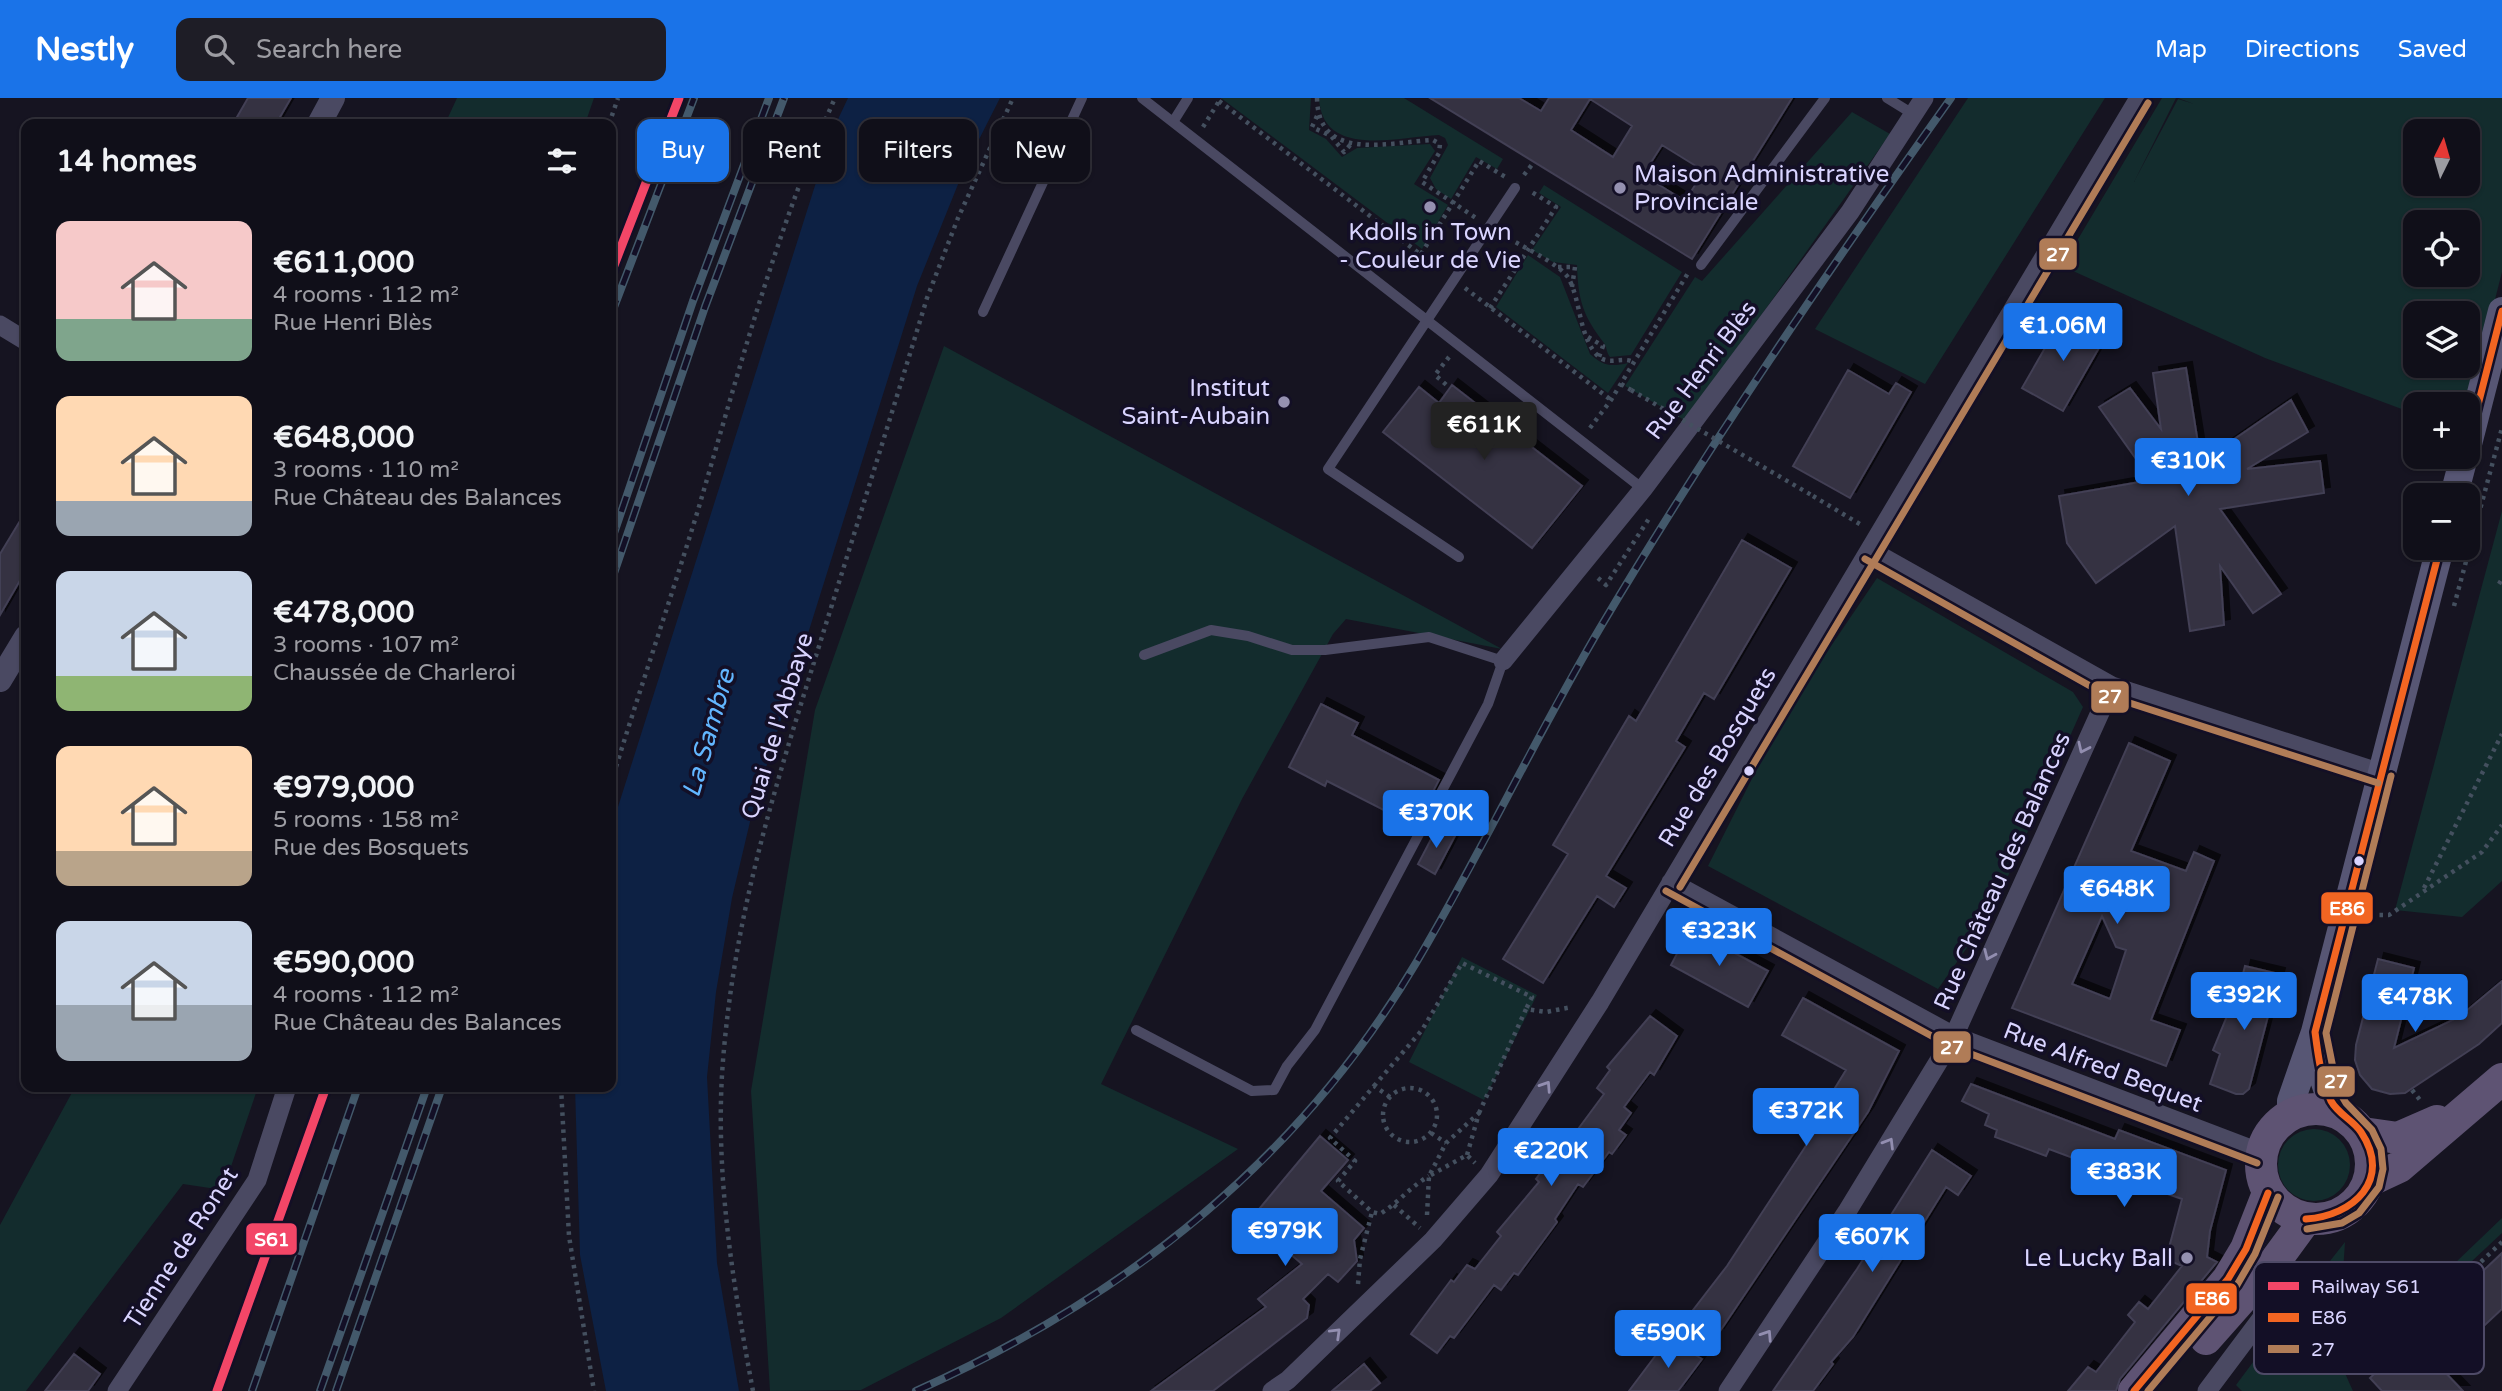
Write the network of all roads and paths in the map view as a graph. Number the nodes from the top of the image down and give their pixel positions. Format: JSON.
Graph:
{"nodes":[{"id":1,"x":333,"y":98,"type":"edge"},
{"id":2,"x":618,"y":98,"type":"edge"},
{"id":3,"x":835,"y":98,"type":"edge"},
{"id":4,"x":1013,"y":98,"type":"edge"},
{"id":5,"x":1082,"y":98,"type":"edge"},
{"id":6,"x":1142,"y":98,"type":"edge"},
{"id":7,"x":1188,"y":98,"type":"edge"},
{"id":8,"x":1317,"y":98,"type":"edge"},
{"id":9,"x":1825,"y":98,"type":"edge"},
{"id":10,"x":1887,"y":98,"type":"edge"},
{"id":11,"x":2139,"y":98,"type":"edge"},
{"id":12,"x":1220,"y":99,"type":"edge"},
{"id":13,"x":1919,"y":106,"type":"edge"},
{"id":14,"x":1317,"y":116,"type":"junction"},
{"id":15,"x":322,"y":119,"type":"edge"},
{"id":16,"x":611,"y":119,"type":"edge"},
{"id":17,"x":1173,"y":122,"type":"junction"},
{"id":18,"x":1331,"y":136,"type":"junction"},
{"id":19,"x":1195,"y":139,"type":"junction"},
{"id":20,"x":1352,"y":144,"type":"junction"},
{"id":21,"x":1495,"y":170,"type":"dead end"},
{"id":22,"x":1515,"y":188,"type":"dead end"},
{"id":23,"x":1528,"y":190,"type":"dead end"},
{"id":24,"x":1453,"y":204,"type":"junction"},
{"id":25,"x":1490,"y":227,"type":"junction"},
{"id":26,"x":1528,"y":251,"type":"junction"},
{"id":27,"x":1421,"y":254,"type":"junction"},
{"id":28,"x":1697,"y":266,"type":"joint"},
{"id":29,"x":1558,"y":267,"type":"junction"},
{"id":30,"x":1455,"y":281,"type":"junction"},
{"id":31,"x":1572,"y":288,"type":"junction"},
{"id":32,"x":1490,"y":308,"type":"junction"},
{"id":33,"x":2502,"y":311,"type":"edge"},
{"id":34,"x":983,"y":312,"type":"dead end"},
{"id":35,"x":1428,"y":321,"type":"junction"},
{"id":36,"x":0,"y":325,"type":"edge"},
{"id":37,"x":1588,"y":337,"type":"junction"},
{"id":38,"x":21,"y":338,"type":"edge"},
{"id":39,"x":1458,"y":345,"type":"junction"},
{"id":40,"x":1599,"y":358,"type":"junction"},
{"id":41,"x":1633,"y":362,"type":"junction"},
{"id":42,"x":1621,"y":384,"type":"junction"},
{"id":43,"x":1450,"y":388,"type":"dead end"},
{"id":44,"x":2480,"y":397,"type":"edge"},
{"id":45,"x":1611,"y":400,"type":"junction"},
{"id":46,"x":1581,"y":441,"type":"junction"},
{"id":47,"x":1643,"y":489,"type":"junction"},
{"id":48,"x":1874,"y":543,"type":"junction"},
{"id":49,"x":1459,"y":557,"type":"dead end"},
{"id":50,"x":2437,"y":560,"type":"edge"},
{"id":51,"x":21,"y":645,"type":"edge"},
{"id":52,"x":1144,"y":655,"type":"dead end"},
{"id":53,"x":1503,"y":661,"type":"junction"},
{"id":54,"x":0,"y":680,"type":"edge"},
{"id":55,"x":2112,"y":686,"type":"junction"},
{"id":56,"x":2502,"y":734,"type":"edge"},
{"id":57,"x":616,"y":767,"type":"edge"},
{"id":58,"x":2381,"y":773,"type":"junction"},
{"id":59,"x":2502,"y":824,"type":"edge"},
{"id":60,"x":1671,"y":882,"type":"junction"},
{"id":61,"x":2424,"y":888,"type":"junction"},
{"id":62,"x":2370,"y":915,"type":"dead end"},
{"id":63,"x":1526,"y":1009,"type":"junction"},
{"id":64,"x":1546,"y":1012,"type":"dead end"},
{"id":65,"x":1136,"y":1030,"type":"dead end"},
{"id":66,"x":2315,"y":1032,"type":"junction"},
{"id":67,"x":1954,"y":1036,"type":"junction"},
{"id":68,"x":2502,"y":1079,"type":"edge"},
{"id":69,"x":1374,"y":1086,"type":"junction"},
{"id":70,"x":286,"y":1092,"type":"edge"},
{"id":71,"x":561,"y":1092,"type":"edge"},
{"id":72,"x":1390,"y":1097,"type":"junction"},
{"id":73,"x":2472,"y":1101,"type":"junction"},
{"id":74,"x":1479,"y":1113,"type":"junction"},
{"id":75,"x":2291,"y":1114,"type":"junction"},
{"id":76,"x":2351,"y":1124,"type":"junction"},
{"id":77,"x":1431,"y":1133,"type":"junction"},
{"id":78,"x":1446,"y":1143,"type":"junction"},
{"id":79,"x":2261,"y":1153,"type":"junction"},
{"id":80,"x":1467,"y":1156,"type":"junction"},
{"id":81,"x":1429,"y":1175,"type":"junction"},
{"id":82,"x":1489,"y":1175,"type":"junction"},
{"id":83,"x":2370,"y":1181,"type":"junction"},
{"id":84,"x":2268,"y":1193,"type":"junction"},
{"id":85,"x":1394,"y":1205,"type":"junction"},
{"id":86,"x":1372,"y":1212,"type":"junction"},
{"id":87,"x":2306,"y":1220,"type":"junction"},
{"id":88,"x":1433,"y":1240,"type":"junction"},
{"id":89,"x":2502,"y":1242,"type":"edge"},
{"id":90,"x":2276,"y":1260,"type":"edge"},
{"id":91,"x":2481,"y":1262,"type":"edge"},
{"id":92,"x":2254,"y":1285,"type":"edge"},
{"id":93,"x":1356,"y":1313,"type":"junction"},
{"id":94,"x":2254,"y":1328,"type":"edge"},
{"id":95,"x":1285,"y":1388,"type":"edge"},
{"id":96,"x":117,"y":1391,"type":"edge"},
{"id":97,"x":594,"y":1391,"type":"edge"},
{"id":98,"x":753,"y":1391,"type":"edge"},
{"id":99,"x":1728,"y":1391,"type":"edge"},
{"id":100,"x":2134,"y":1391,"type":"edge"},
{"id":101,"x":2160,"y":1391,"type":"edge"},
{"id":102,"x":2207,"y":1391,"type":"edge"}],
"edges":[{"from":1,"to":15,"type":"street"},
{"from":2,"to":16,"type":"path"},
{"from":3,"to":57,"type":"path"},
{"from":4,"to":98,"type":"path","name":"Quai de l'Abbaye"},
{"from":5,"to":34,"type":"lane"},
{"from":6,"to":17,"type":"lane"},
{"from":7,"to":17,"type":"lane"},
{"from":8,"to":14,"type":"path"},
{"from":9,"to":28,"type":"lane"},
{"from":10,"to":13,"type":"lane"},
{"from":11,"to":48,"type":"street","name":"Rue des Bosquets"},
{"from":12,"to":19,"type":"path"},
{"from":12,"to":27,"type":"path"},
{"from":13,"to":47,"type":"street","name":"Rue Henri Blès"},
{"from":14,"to":18,"type":"path"},
{"from":14,"to":18,"type":"path"},
{"from":17,"to":19,"type":"lane"},
{"from":18,"to":20,"type":"path"},
{"from":18,"to":20,"type":"path"},
{"from":19,"to":35,"type":"lane"},
{"from":20,"to":24,"type":"path"},
{"from":21,"to":24,"type":"path"},
{"from":22,"to":25,"type":"lane"},
{"from":23,"to":26,"type":"path"},
{"from":24,"to":25,"type":"path"},
{"from":24,"to":27,"type":"path"},
{"from":25,"to":26,"type":"path"},
{"from":25,"to":30,"type":"lane"},
{"from":26,"to":29,"type":"path"},
{"from":26,"to":32,"type":"path"},
{"from":27,"to":30,"type":"path"},
{"from":28,"to":41,"type":"path"},
{"from":29,"to":31,"type":"path"},
{"from":29,"to":31,"type":"path"},
{"from":30,"to":32,"type":"path"},
{"from":30,"to":35,"type":"lane"},
{"from":31,"to":37,"type":"path"},
{"from":32,"to":45,"type":"path"},
{"from":33,"to":44,"type":"main road"},
{"from":35,"to":39,"type":"lane"},
{"from":35,"to":49,"type":"lane"},
{"from":36,"to":38,"type":"street"},
{"from":37,"to":40,"type":"path"},
{"from":37,"to":40,"type":"path"},
{"from":39,"to":43,"type":"path"},
{"from":39,"to":46,"type":"lane"},
{"from":40,"to":41,"type":"path"},
{"from":41,"to":42,"type":"path"},
{"from":42,"to":45,"type":"path"},
{"from":42,"to":48,"type":"path","bridge":true},
{"from":45,"to":46,"type":"path"},
{"from":46,"to":47,"type":"lane"},
{"from":47,"to":53,"type":"street","name":"Rue Henri Blès"},
{"from":48,"to":55,"type":"street"},
{"from":48,"to":60,"type":"street","name":"Rue des Bosquets"},
{"from":50,"to":58,"type":"main road"},
{"from":51,"to":54,"type":"street"},
{"from":52,"to":53,"type":"lane"},
{"from":53,"to":65,"type":"lane"},
{"from":55,"to":58,"type":"street"},
{"from":55,"to":67,"type":"street","name":"Rue Château des Balances","one_way":true},
{"from":56,"to":61,"type":"path"},
{"from":58,"to":66,"type":"main road"},
{"from":59,"to":61,"type":"path"},
{"from":60,"to":67,"type":"street","name":"Rue Alfred Bequet"},
{"from":82,"to":60,"type":"street","name":"Rue des Bosquets","one_way":true},
{"from":61,"to":62,"type":"path"},
{"from":63,"to":64,"type":"path"},
{"from":63,"to":69,"type":"path"},
{"from":63,"to":74,"type":"path"},
{"from":66,"to":75,"type":"main road"},
{"from":66,"to":76,"type":"main road"},
{"from":67,"to":79,"type":"street","name":"Rue Alfred Bequet"},
{"from":99,"to":67,"type":"street","name":"Rue Château des Balances","one_way":true},
{"from":68,"to":73,"type":"main road"},
{"from":69,"to":72,"type":"path"},
{"from":69,"to":86,"type":"path"},
{"from":70,"to":96,"type":"street","name":"Tienne de Ronet"},
{"from":71,"to":97,"type":"path"},
{"from":72,"to":77,"type":"path"},
{"from":72,"to":77,"type":"path"},
{"from":73,"to":76,"type":"main road"},
{"from":73,"to":83,"type":"main road"},
{"from":74,"to":78,"type":"path"},
{"from":74,"to":80,"type":"path"},
{"from":75,"to":76,"type":"main road"},
{"from":75,"to":79,"type":"main road"},
{"from":76,"to":83,"type":"main road"},
{"from":77,"to":78,"type":"path"},
{"from":78,"to":81,"type":"path"},
{"from":79,"to":84,"type":"main road"},
{"from":80,"to":81,"type":"path"},
{"from":80,"to":82,"type":"path"},
{"from":81,"to":85,"type":"path"},
{"from":81,"to":88,"type":"path"},
{"from":82,"to":88,"type":"street","name":"Rue des Bosquets"},
{"from":83,"to":87,"type":"main road"},
{"from":84,"to":87,"type":"main road"},
{"from":84,"to":100,"type":"main road"},
{"from":85,"to":86,"type":"path"},
{"from":85,"to":88,"type":"path"},
{"from":86,"to":93,"type":"path"},
{"from":87,"to":90,"type":"main road"},
{"from":88,"to":93,"type":"street","name":"Rue des Bosquets"},
{"from":89,"to":91,"type":"path"},
{"from":92,"to":101,"type":"main road"},
{"from":95,"to":93,"type":"street","name":"Rue des Bosquets","one_way":true},
{"from":94,"to":102,"type":"street"}]}
